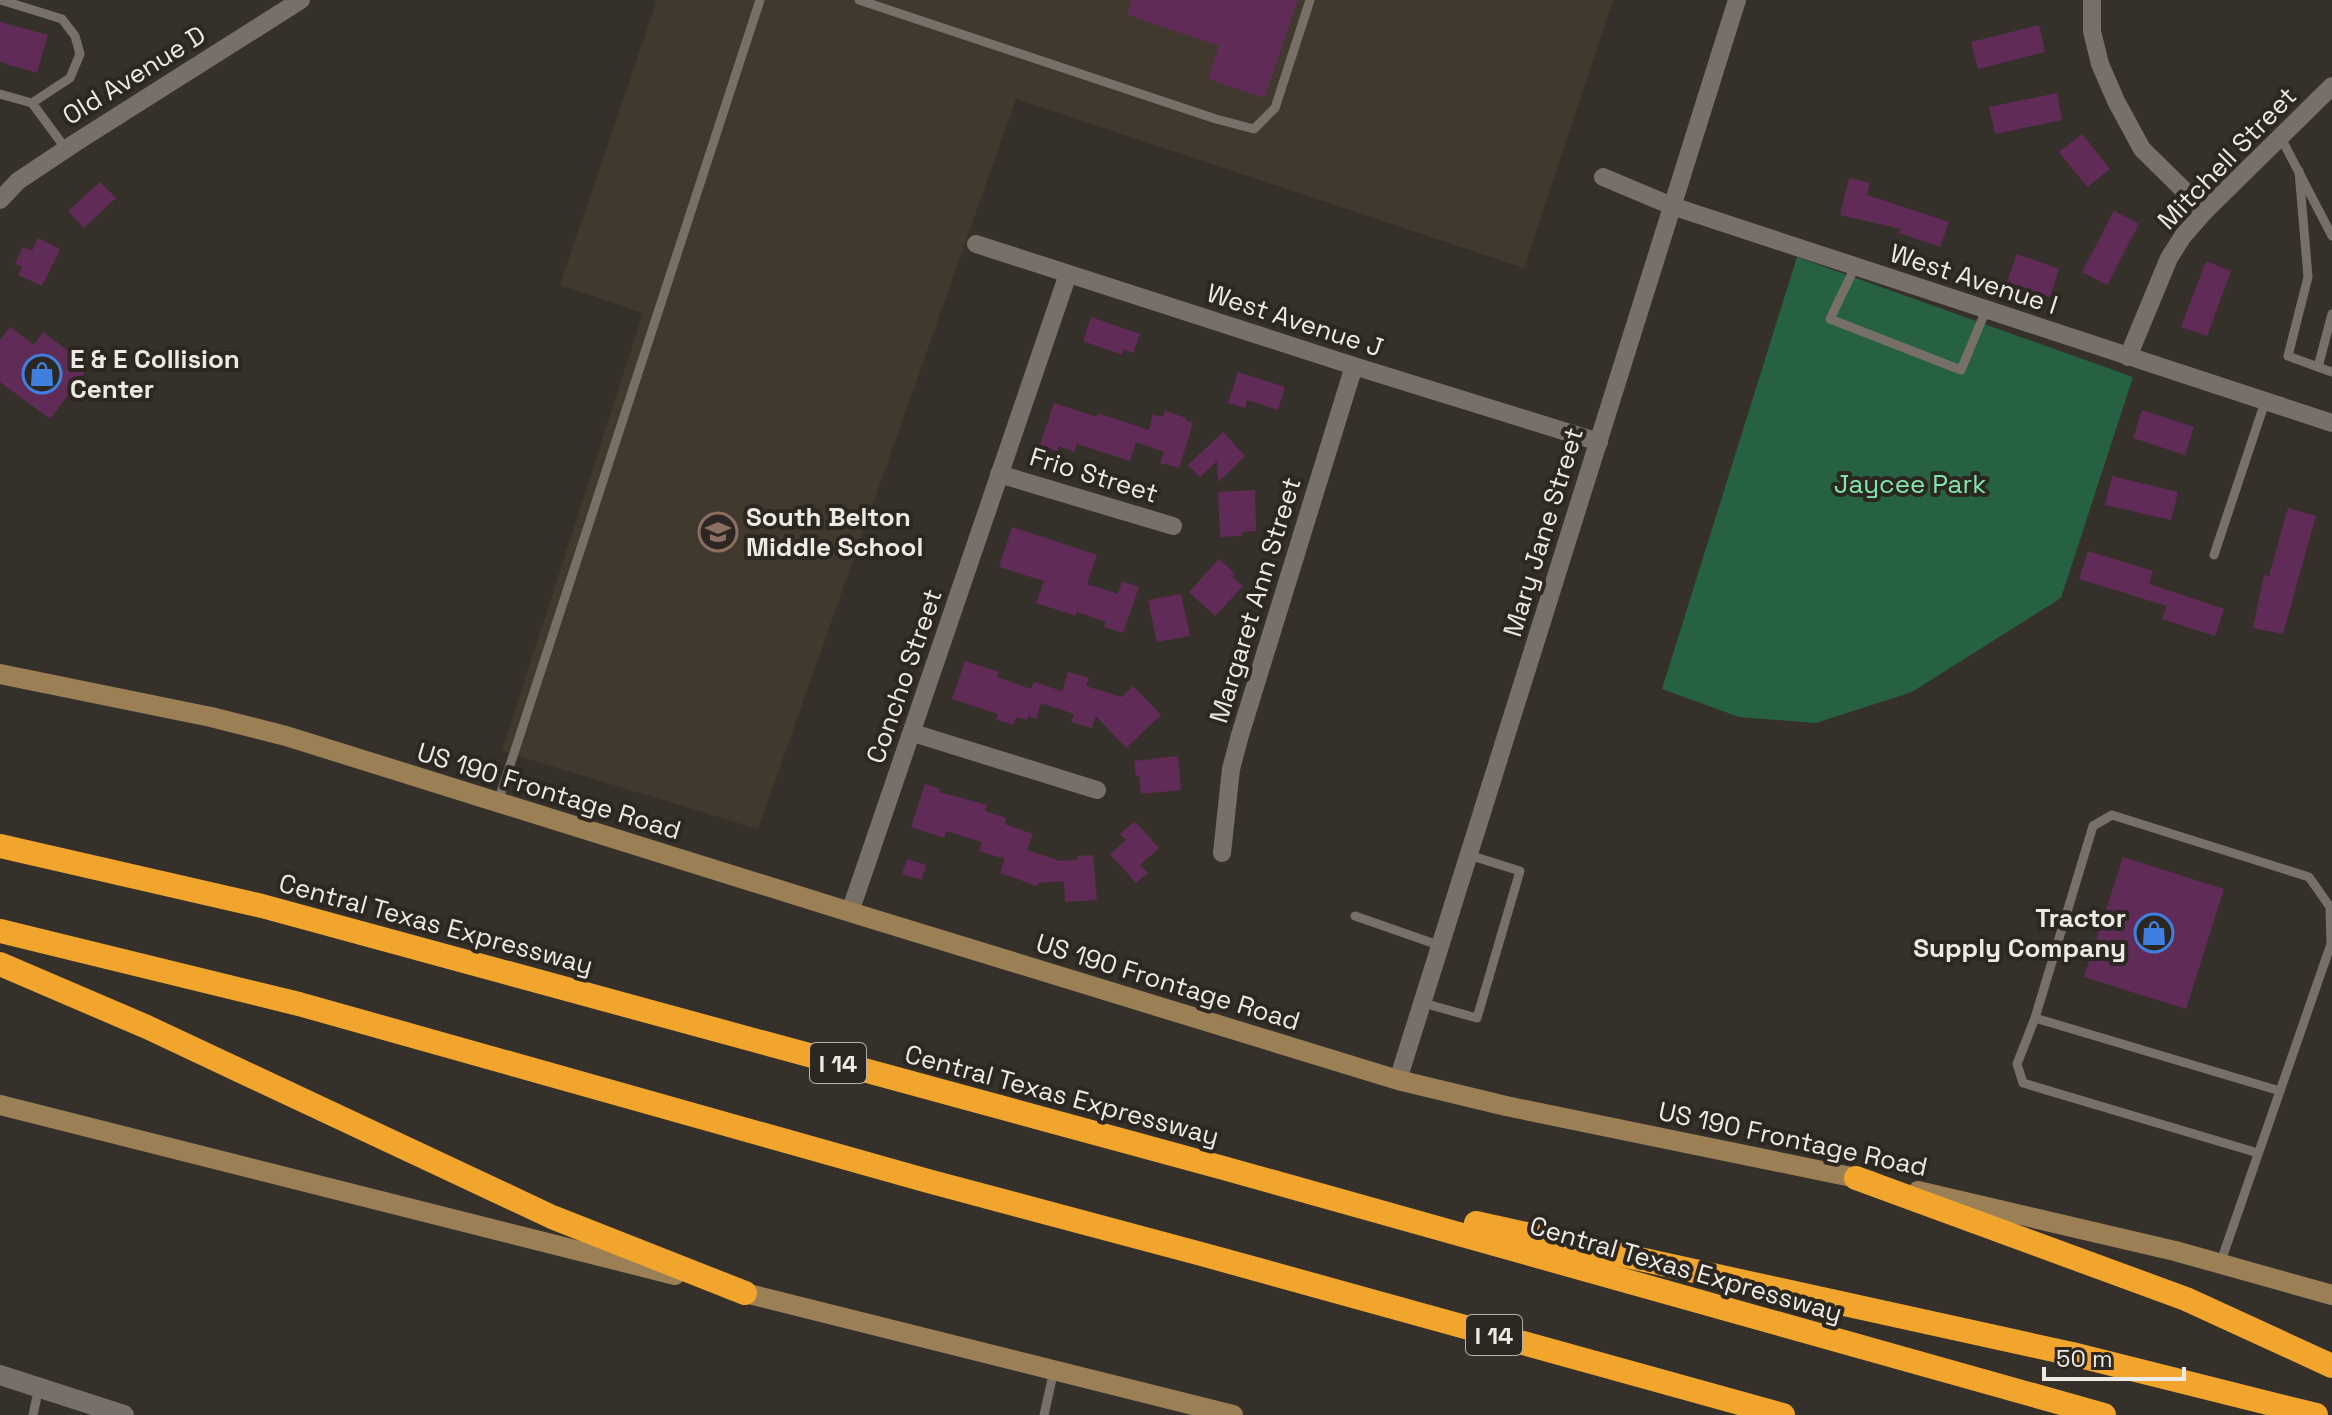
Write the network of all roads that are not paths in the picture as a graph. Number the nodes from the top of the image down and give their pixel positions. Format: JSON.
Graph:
{"nodes":[{"id":1,"x":1,"y":0,"type":"edge"},
{"id":2,"x":301,"y":0,"type":"edge"},
{"id":3,"x":760,"y":0,"type":"edge"},
{"id":4,"x":859,"y":0,"type":"edge"},
{"id":5,"x":1310,"y":0,"type":"edge"},
{"id":6,"x":1737,"y":0,"type":"edge"},
{"id":7,"x":2092,"y":0,"type":"edge"},
{"id":8,"x":2332,"y":86,"type":"edge"},
{"id":9,"x":0,"y":94,"type":"edge"},
{"id":10,"x":32,"y":103,"type":"junction"},
{"id":11,"x":2281,"y":138,"type":"junction"},
{"id":12,"x":66,"y":149,"type":"junction"},
{"id":13,"x":2299,"y":171,"type":"junction"},
{"id":14,"x":1603,"y":177,"type":"dead end"},
{"id":15,"x":0,"y":200,"type":"edge"},
{"id":16,"x":1672,"y":206,"type":"junction"},
{"id":17,"x":2205,"y":211,"type":"junction"},
{"id":18,"x":2332,"y":236,"type":"edge"},
{"id":19,"x":976,"y":244,"type":"dead end"},
{"id":20,"x":1855,"y":267,"type":"junction"},
{"id":21,"x":1068,"y":274,"type":"junction"},
{"id":22,"x":1986,"y":310,"type":"junction"},
{"id":23,"x":2332,"y":314,"type":"edge"},
{"id":24,"x":2128,"y":357,"type":"junction"},
{"id":25,"x":1354,"y":366,"type":"junction"},
{"id":26,"x":2318,"y":367,"type":"junction"},
{"id":27,"x":2332,"y":372,"type":"edge"},
{"id":28,"x":2265,"y":402,"type":"junction"},
{"id":29,"x":2332,"y":423,"type":"edge"},
{"id":30,"x":1599,"y":442,"type":"junction"},
{"id":31,"x":999,"y":474,"type":"junction"},
{"id":32,"x":1173,"y":526,"type":"dead end"},
{"id":33,"x":2214,"y":555,"type":"dead end"},
{"id":34,"x":0,"y":674,"type":"edge"},
{"id":35,"x":913,"y":733,"type":"junction"},
{"id":36,"x":1097,"y":790,"type":"dead end"},
{"id":37,"x":498,"y":802,"type":"junction"},
{"id":38,"x":0,"y":846,"type":"edge"},
{"id":39,"x":1222,"y":853,"type":"dead end"},
{"id":40,"x":1469,"y":855,"type":"junction"},
{"id":41,"x":850,"y":912,"type":"junction"},
{"id":42,"x":1355,"y":916,"type":"dead end"},
{"id":43,"x":0,"y":931,"type":"edge"},
{"id":44,"x":1441,"y":946,"type":"junction"},
{"id":45,"x":0,"y":964,"type":"edge"},
{"id":46,"x":1423,"y":1003,"type":"junction"},
{"id":47,"x":2035,"y":1018,"type":"junction"},
{"id":48,"x":1398,"y":1080,"type":"junction"},
{"id":49,"x":2280,"y":1091,"type":"junction"},
{"id":50,"x":0,"y":1105,"type":"edge"},
{"id":51,"x":2258,"y":1153,"type":"junction"},
{"id":52,"x":1227,"y":1169,"type":"junction"},
{"id":53,"x":1856,"y":1178,"type":"junction"},
{"id":54,"x":2220,"y":1264,"type":"junction"},
{"id":55,"x":745,"y":1293,"type":"junction"},
{"id":56,"x":2332,"y":1295,"type":"edge"},
{"id":57,"x":2332,"y":1366,"type":"edge"},
{"id":58,"x":1054,"y":1370,"type":"junction"},
{"id":59,"x":0,"y":1375,"type":"edge"},
{"id":60,"x":39,"y":1387,"type":"junction"},
{"id":61,"x":33,"y":1415,"type":"edge"},
{"id":62,"x":124,"y":1415,"type":"edge"},
{"id":63,"x":1044,"y":1415,"type":"edge"},
{"id":64,"x":1233,"y":1415,"type":"edge"},
{"id":65,"x":1783,"y":1415,"type":"edge"},
{"id":66,"x":2104,"y":1415,"type":"edge"},
{"id":67,"x":2316,"y":1415,"type":"edge"}],
"edges":[{"from":1,"to":10,"type":"lane"},
{"from":2,"to":12,"type":"street","name":"Old Avenue D"},
{"from":3,"to":37,"type":"lane"},
{"from":4,"to":5,"type":"lane"},
{"from":6,"to":16,"type":"street","name":"Mary Jane Street"},
{"from":7,"to":17,"type":"street"},
{"from":8,"to":11,"type":"street","name":"Mitchell Street"},
{"from":9,"to":10,"type":"lane"},
{"from":10,"to":12,"type":"lane"},
{"from":11,"to":13,"type":"lane"},
{"from":11,"to":17,"type":"street","name":"Mitchell Street"},
{"from":12,"to":15,"type":"street","name":"Old Avenue D"},
{"from":13,"to":18,"type":"lane"},
{"from":13,"to":26,"type":"lane"},
{"from":14,"to":16,"type":"street","name":"West Avenue I"},
{"from":16,"to":20,"type":"street","name":"West Avenue I"},
{"from":16,"to":30,"type":"street","name":"Mary Jane Street"},
{"from":17,"to":24,"type":"street","name":"Mitchell Street"},
{"from":19,"to":21,"type":"street","name":"West Avenue J"},
{"from":20,"to":22,"type":"street","name":"West Avenue I"},
{"from":20,"to":22,"type":"lane"},
{"from":21,"to":25,"type":"street","name":"West Avenue J"},
{"from":21,"to":31,"type":"street","name":"Concho Street"},
{"from":22,"to":24,"type":"street","name":"West Avenue I"},
{"from":23,"to":26,"type":"lane"},
{"from":24,"to":28,"type":"street","name":"West Avenue I"},
{"from":25,"to":30,"type":"street","name":"West Avenue J"},
{"from":25,"to":39,"type":"street","name":"Margaret Ann Street"},
{"from":26,"to":27,"type":"lane"},
{"from":28,"to":29,"type":"street","name":"West Avenue I"},
{"from":28,"to":33,"type":"lane"},
{"from":30,"to":40,"type":"street","name":"Mary Jane Street"},
{"from":31,"to":32,"type":"street","name":"Frio Street"},
{"from":31,"to":35,"type":"street","name":"Concho Street"},
{"from":34,"to":37,"type":"main road","name":"US 190 Frontage Road"},
{"from":35,"to":36,"type":"street"},
{"from":35,"to":41,"type":"street","name":"Concho Street"},
{"from":37,"to":41,"type":"main road","name":"US 190 Frontage Road"},
{"from":38,"to":52,"type":"highway","name":"Central Texas Expressway","number":"I 14"},
{"from":40,"to":44,"type":"street","name":"Mary Jane Street"},
{"from":40,"to":46,"type":"lane"},
{"from":41,"to":48,"type":"main road","name":"US 190 Frontage Road"},
{"from":42,"to":44,"type":"lane"},
{"from":43,"to":65,"type":"highway","number":"I 14"},
{"from":44,"to":46,"type":"street","name":"Mary Jane Street"},
{"from":45,"to":55,"type":"highway"},
{"from":46,"to":48,"type":"street","name":"Mary Jane Street"},
{"from":47,"to":49,"type":"lane"},
{"from":47,"to":49,"type":"lane"},
{"from":47,"to":51,"type":"lane"},
{"from":48,"to":53,"type":"main road","name":"US 190 Frontage Road"},
{"from":49,"to":51,"type":"lane"},
{"from":50,"to":55,"type":"main road"},
{"from":51,"to":54,"type":"lane"},
{"from":52,"to":66,"type":"highway","name":"Central Texas Expressway","number":"I 14"},
{"from":52,"to":67,"type":"highway"},
{"from":53,"to":54,"type":"main road","name":"US 190 Frontage Road"},
{"from":53,"to":57,"type":"highway"},
{"from":54,"to":56,"type":"main road","name":"US 190 Frontage Road"},
{"from":55,"to":58,"type":"main road"},
{"from":58,"to":63,"type":"lane"},
{"from":58,"to":64,"type":"main road"},
{"from":59,"to":60,"type":"street"},
{"from":60,"to":61,"type":"lane"},
{"from":60,"to":62,"type":"street"}]}
